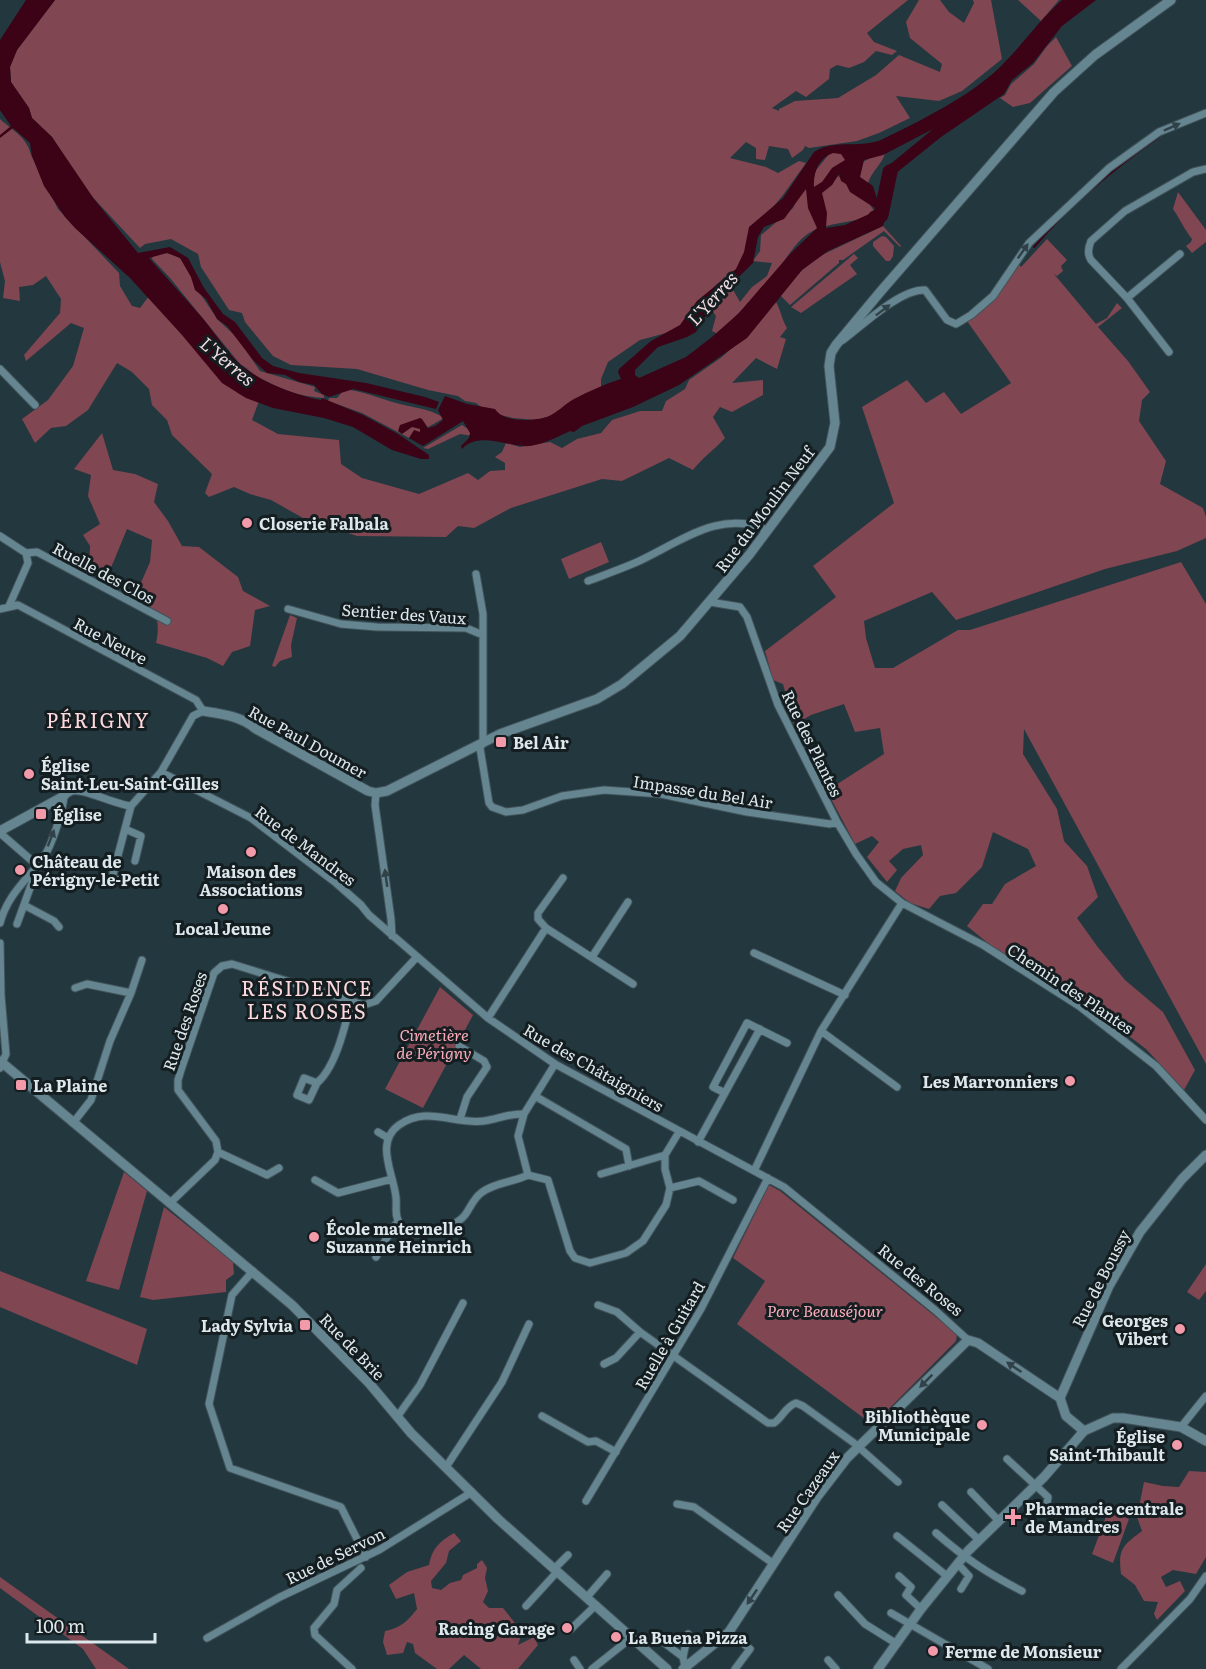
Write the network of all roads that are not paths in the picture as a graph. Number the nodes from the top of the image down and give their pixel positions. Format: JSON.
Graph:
{"nodes":[{"id":1,"x":1172,"y":0,"type":"edge"},
{"id":2,"x":1206,"y":113,"type":"edge"},
{"id":3,"x":1206,"y":169,"type":"edge"},
{"id":4,"x":1180,"y":254,"type":"dead end"},
{"id":5,"x":1127,"y":298,"type":"junction"},
{"id":6,"x":836,"y":345,"type":"junction"},
{"id":7,"x":1169,"y":352,"type":"dead end"},
{"id":8,"x":0,"y":369,"type":"edge"},
{"id":9,"x":35,"y":405,"type":"dead end"},
{"id":10,"x":768,"y":531,"type":"junction"},
{"id":11,"x":0,"y":536,"type":"edge"},
{"id":12,"x":26,"y":553,"type":"junction"},
{"id":13,"x":476,"y":574,"type":"dead end"},
{"id":14,"x":588,"y":581,"type":"dead end"},
{"id":15,"x":710,"y":602,"type":"junction"},
{"id":16,"x":2,"y":608,"type":"edge"},
{"id":17,"x":288,"y":609,"type":"dead end"},
{"id":18,"x":167,"y":621,"type":"dead end"},
{"id":19,"x":483,"y":635,"type":"junction"},
{"id":20,"x":203,"y":711,"type":"junction"},
{"id":21,"x":483,"y":742,"type":"junction"},
{"id":22,"x":161,"y":772,"type":"junction"},
{"id":23,"x":376,"y":793,"type":"junction"},
{"id":24,"x":64,"y":796,"type":"junction"},
{"id":25,"x":131,"y":807,"type":"junction"},
{"id":26,"x":837,"y":822,"type":"junction"},
{"id":27,"x":125,"y":829,"type":"junction"},
{"id":28,"x":0,"y":832,"type":"edge"},
{"id":29,"x":135,"y":861,"type":"dead end"},
{"id":30,"x":36,"y":865,"type":"junction"},
{"id":31,"x":564,"y":878,"type":"dead end"},
{"id":32,"x":121,"y":880,"type":"dead end"},
{"id":33,"x":628,"y":902,"type":"dead end"},
{"id":34,"x":902,"y":903,"type":"junction"},
{"id":35,"x":24,"y":905,"type":"junction"},
{"id":36,"x":0,"y":923,"type":"edge"},
{"id":37,"x":17,"y":924,"type":"dead end"},
{"id":38,"x":59,"y":927,"type":"dead end"},
{"id":39,"x":546,"y":928,"type":"junction"},
{"id":40,"x":392,"y":936,"type":"junction"},
{"id":41,"x":0,"y":943,"type":"edge"},
{"id":42,"x":754,"y":953,"type":"dead end"},
{"id":43,"x":592,"y":957,"type":"junction"},
{"id":44,"x":416,"y":958,"type":"junction"},
{"id":45,"x":142,"y":960,"type":"dead end"},
{"id":46,"x":633,"y":984,"type":"dead end"},
{"id":47,"x":75,"y":988,"type":"dead end"},
{"id":48,"x":131,"y":993,"type":"junction"},
{"id":49,"x":845,"y":995,"type":"junction"},
{"id":50,"x":351,"y":1002,"type":"junction"},
{"id":51,"x":488,"y":1018,"type":"junction"},
{"id":52,"x":760,"y":1029,"type":"junction"},
{"id":53,"x":821,"y":1031,"type":"junction"},
{"id":54,"x":787,"y":1043,"type":"dead end"},
{"id":55,"x":459,"y":1046,"type":"dead end"},
{"id":56,"x":1,"y":1064,"type":"edge"},
{"id":57,"x":555,"y":1064,"type":"junction"},
{"id":58,"x":316,"y":1083,"type":"dead end"},
{"id":59,"x":897,"y":1087,"type":"dead end"},
{"id":60,"x":725,"y":1093,"type":"junction"},
{"id":61,"x":535,"y":1096,"type":"junction"},
{"id":62,"x":524,"y":1114,"type":"junction"},
{"id":63,"x":460,"y":1119,"type":"junction"},
{"id":64,"x":1206,"y":1120,"type":"edge"},
{"id":65,"x":73,"y":1124,"type":"junction"},
{"id":66,"x":378,"y":1132,"type":"dead end"},
{"id":67,"x":679,"y":1132,"type":"junction"},
{"id":68,"x":388,"y":1138,"type":"junction"},
{"id":69,"x":698,"y":1142,"type":"junction"},
{"id":70,"x":218,"y":1152,"type":"junction"},
{"id":71,"x":665,"y":1155,"type":"junction"},
{"id":72,"x":1206,"y":1155,"type":"edge"},
{"id":73,"x":629,"y":1166,"type":"junction"},
{"id":74,"x":279,"y":1168,"type":"dead end"},
{"id":75,"x":754,"y":1171,"type":"junction"},
{"id":76,"x":601,"y":1174,"type":"dead end"},
{"id":77,"x":528,"y":1175,"type":"junction"},
{"id":78,"x":768,"y":1178,"type":"junction"},
{"id":79,"x":392,"y":1179,"type":"junction"},
{"id":80,"x":315,"y":1180,"type":"dead end"},
{"id":81,"x":670,"y":1188,"type":"junction"},
{"id":82,"x":733,"y":1200,"type":"dead end"},
{"id":83,"x":170,"y":1203,"type":"junction"},
{"id":84,"x":399,"y":1222,"type":"junction"},
{"id":85,"x":376,"y":1257,"type":"dead end"},
{"id":86,"x":253,"y":1271,"type":"junction"},
{"id":87,"x":463,"y":1303,"type":"dead end"},
{"id":88,"x":598,"y":1305,"type":"dead end"},
{"id":89,"x":529,"y":1324,"type":"dead end"},
{"id":90,"x":640,"y":1332,"type":"junction"},
{"id":91,"x":968,"y":1340,"type":"junction"},
{"id":92,"x":674,"y":1355,"type":"junction"},
{"id":93,"x":604,"y":1364,"type":"dead end"},
{"id":94,"x":1206,"y":1396,"type":"edge"},
{"id":95,"x":1060,"y":1398,"type":"junction"},
{"id":96,"x":542,"y":1416,"type":"dead end"},
{"id":97,"x":397,"y":1417,"type":"junction"},
{"id":98,"x":1181,"y":1427,"type":"junction"},
{"id":99,"x":1084,"y":1431,"type":"junction"},
{"id":100,"x":1206,"y":1441,"type":"edge"},
{"id":101,"x":858,"y":1447,"type":"junction"},
{"id":102,"x":616,"y":1452,"type":"junction"},
{"id":103,"x":1007,"y":1459,"type":"dead end"},
{"id":104,"x":446,"y":1467,"type":"junction"},
{"id":105,"x":898,"y":1482,"type":"dead end"},
{"id":106,"x":1035,"y":1485,"type":"junction"},
{"id":107,"x":472,"y":1492,"type":"junction"},
{"id":108,"x":971,"y":1492,"type":"dead end"},
{"id":109,"x":586,"y":1501,"type":"dead end"},
{"id":110,"x":677,"y":1504,"type":"dead end"},
{"id":111,"x":942,"y":1505,"type":"dead end"},
{"id":112,"x":1046,"y":1511,"type":"dead end"},
{"id":113,"x":998,"y":1520,"type":"junction"},
{"id":114,"x":936,"y":1533,"type":"dead end"},
{"id":115,"x":897,"y":1536,"type":"dead end"},
{"id":116,"x":978,"y":1539,"type":"junction"},
{"id":117,"x":568,"y":1555,"type":"dead end"},
{"id":118,"x":366,"y":1557,"type":"junction"},
{"id":119,"x":961,"y":1560,"type":"junction"},
{"id":120,"x":774,"y":1564,"type":"junction"},
{"id":121,"x":362,"y":1568,"type":"dead end"},
{"id":122,"x":556,"y":1570,"type":"junction"},
{"id":123,"x":607,"y":1574,"type":"dead end"},
{"id":124,"x":1206,"y":1575,"type":"edge"},
{"id":125,"x":899,"y":1576,"type":"dead end"},
{"id":126,"x":947,"y":1576,"type":"junction"},
{"id":127,"x":1203,"y":1585,"type":"edge"},
{"id":128,"x":961,"y":1589,"type":"dead end"},
{"id":129,"x":1022,"y":1591,"type":"dead end"},
{"id":130,"x":838,"y":1595,"type":"dead end"},
{"id":131,"x":587,"y":1597,"type":"junction"},
{"id":132,"x":596,"y":1605,"type":"junction"},
{"id":133,"x":526,"y":1606,"type":"dead end"},
{"id":134,"x":921,"y":1609,"type":"junction"},
{"id":135,"x":891,"y":1613,"type":"dead end"},
{"id":136,"x":910,"y":1626,"type":"junction"},
{"id":137,"x":572,"y":1629,"type":"dead end"},
{"id":138,"x":729,"y":1632,"type":"junction"},
{"id":139,"x":688,"y":1634,"type":"dead end"},
{"id":140,"x":655,"y":1636,"type":"dead end"},
{"id":141,"x":207,"y":1638,"type":"dead end"},
{"id":142,"x":631,"y":1638,"type":"junction"},
{"id":143,"x":897,"y":1644,"type":"junction"},
{"id":144,"x":683,"y":1657,"type":"junction"},
{"id":145,"x":574,"y":1660,"type":"dead end"},
{"id":146,"x":828,"y":1660,"type":"dead end"},
{"id":147,"x":663,"y":1668,"type":"edge"},
{"id":148,"x":684,"y":1668,"type":"edge"},
{"id":149,"x":352,"y":1669,"type":"edge"},
{"id":150,"x":580,"y":1669,"type":"edge"},
{"id":151,"x":592,"y":1669,"type":"edge"},
{"id":152,"x":735,"y":1669,"type":"edge"},
{"id":153,"x":836,"y":1669,"type":"edge"},
{"id":154,"x":878,"y":1669,"type":"edge"},
{"id":155,"x":988,"y":1669,"type":"edge"},
{"id":156,"x":1121,"y":1669,"type":"edge"}],
"edges":[{"from":1,"to":6,"type":"street","name":"Rue du Moulin Neuf"},
{"from":6,"to":2,"type":"street","one_way":true},
{"from":3,"to":5,"type":"street"},
{"from":4,"to":5,"type":"street"},
{"from":5,"to":7,"type":"street"},
{"from":6,"to":10,"type":"street","name":"Rue du Moulin Neuf"},
{"from":8,"to":9,"type":"street"},
{"from":10,"to":14,"type":"street"},
{"from":10,"to":15,"type":"street","name":"Rue du Moulin Neuf"},
{"from":11,"to":12,"type":"street","name":"Ruelle des Clos"},
{"from":12,"to":16,"type":"street"},
{"from":12,"to":18,"type":"street","name":"Ruelle des Clos"},
{"from":13,"to":19,"type":"street"},
{"from":15,"to":21,"type":"street","name":"Rue du Moulin Neuf"},
{"from":15,"to":26,"type":"street","name":"Rue des Plantes"},
{"from":16,"to":20,"type":"street","name":"Rue Neuve"},
{"from":17,"to":19,"type":"street","name":"Sentier des Vaux"},
{"from":19,"to":21,"type":"street"},
{"from":20,"to":22,"type":"street"},
{"from":20,"to":23,"type":"street","name":"Rue Paul Doumer"},
{"from":21,"to":23,"type":"street","name":"Rue du Moulin Neuf"},
{"from":21,"to":26,"type":"street","name":"Impasse du Bel Air"},
{"from":22,"to":25,"type":"street"},
{"from":22,"to":40,"type":"street","name":"Rue de Mandres"},
{"from":40,"to":23,"type":"street","one_way":true},
{"from":24,"to":25,"type":"street"},
{"from":24,"to":28,"type":"street"},
{"from":30,"to":24,"type":"street","one_way":true},
{"from":25,"to":27,"type":"street"},
{"from":26,"to":34,"type":"street","name":"Rue des Plantes"},
{"from":27,"to":29,"type":"street"},
{"from":27,"to":32,"type":"street"},
{"from":28,"to":30,"type":"street"},
{"from":30,"to":35,"type":"street"},
{"from":30,"to":36,"type":"street"},
{"from":31,"to":39,"type":"street"},
{"from":33,"to":43,"type":"street"},
{"from":34,"to":49,"type":"street"},
{"from":34,"to":64,"type":"street","name":"Chemin des Plantes"},
{"from":35,"to":37,"type":"street"},
{"from":35,"to":38,"type":"street"},
{"from":39,"to":43,"type":"street"},
{"from":39,"to":51,"type":"street"},
{"from":40,"to":44,"type":"street","name":"Rue des Châtaigniers"},
{"from":41,"to":56,"type":"street"},
{"from":42,"to":49,"type":"street"},
{"from":43,"to":46,"type":"street"},
{"from":44,"to":50,"type":"street","name":"Rue des Roses"},
{"from":44,"to":51,"type":"street","name":"Rue des Châtaigniers"},
{"from":45,"to":48,"type":"street"},
{"from":47,"to":48,"type":"street"},
{"from":48,"to":65,"type":"street"},
{"from":49,"to":53,"type":"street"},
{"from":50,"to":58,"type":"street"},
{"from":50,"to":70,"type":"street","name":"Rue des Roses"},
{"from":51,"to":57,"type":"street","name":"Rue des Châtaigniers"},
{"from":52,"to":54,"type":"street"},
{"from":52,"to":60,"type":"street"},
{"from":52,"to":60,"type":"street"},
{"from":53,"to":59,"type":"street"},
{"from":53,"to":75,"type":"street"},
{"from":55,"to":63,"type":"street"},
{"from":56,"to":65,"type":"street","name":"Rue de Brie"},
{"from":57,"to":61,"type":"street"},
{"from":57,"to":67,"type":"street","name":"Rue des Châtaigniers"},
{"from":60,"to":69,"type":"street"},
{"from":61,"to":62,"type":"street"},
{"from":61,"to":73,"type":"street"},
{"from":62,"to":63,"type":"street"},
{"from":62,"to":77,"type":"street"},
{"from":63,"to":68,"type":"street"},
{"from":65,"to":83,"type":"street","name":"Rue de Brie"},
{"from":66,"to":68,"type":"street"},
{"from":67,"to":69,"type":"street","name":"Rue des Châtaigniers"},
{"from":67,"to":71,"type":"street"},
{"from":68,"to":79,"type":"street"},
{"from":69,"to":75,"type":"street","name":"Rue des Châtaigniers"},
{"from":70,"to":74,"type":"street"},
{"from":70,"to":83,"type":"street"},
{"from":71,"to":73,"type":"street"},
{"from":71,"to":81,"type":"street"},
{"from":72,"to":95,"type":"street","name":"Rue de Boussy"},
{"from":73,"to":76,"type":"street"},
{"from":75,"to":78,"type":"street","name":"Rue des Châtaigniers"},
{"from":77,"to":81,"type":"street"},
{"from":77,"to":84,"type":"street"},
{"from":78,"to":91,"type":"street","name":"Rue des Roses"},
{"from":78,"to":92,"type":"street","name":"Ruelle à Guitard"},
{"from":79,"to":80,"type":"street"},
{"from":79,"to":84,"type":"street"},
{"from":81,"to":82,"type":"street"},
{"from":83,"to":86,"type":"street","name":"Rue de Brie"},
{"from":84,"to":85,"type":"street"},
{"from":86,"to":97,"type":"street","name":"Rue de Brie"},
{"from":86,"to":118,"type":"street"},
{"from":87,"to":97,"type":"street"},
{"from":88,"to":90,"type":"street"},
{"from":89,"to":104,"type":"street"},
{"from":90,"to":92,"type":"street"},
{"from":90,"to":93,"type":"street"},
{"from":95,"to":91,"type":"street","name":"Rue des Roses","one_way":true},
{"from":91,"to":101,"type":"street","name":"Rue Cazeaux","one_way":true},
{"from":92,"to":101,"type":"street"},
{"from":92,"to":102,"type":"street","name":"Ruelle à Guitard"},
{"from":94,"to":98,"type":"street"},
{"from":95,"to":99,"type":"street"},
{"from":96,"to":102,"type":"street"},
{"from":97,"to":104,"type":"street","name":"Rue de Brie"},
{"from":98,"to":99,"type":"street"},
{"from":98,"to":100,"type":"street"},
{"from":99,"to":106,"type":"street"},
{"from":101,"to":105,"type":"street"},
{"from":101,"to":120,"type":"street","name":"Rue Cazeaux"},
{"from":102,"to":109,"type":"street","name":"Ruelle à Guitard"},
{"from":103,"to":106,"type":"street"},
{"from":104,"to":107,"type":"street","name":"Rue de Brie"},
{"from":106,"to":112,"type":"street"},
{"from":106,"to":113,"type":"street"},
{"from":107,"to":118,"type":"street","name":"Rue de Servon"},
{"from":107,"to":122,"type":"street","name":"Rue de Brie"},
{"from":108,"to":113,"type":"street"},
{"from":110,"to":120,"type":"street"},
{"from":111,"to":116,"type":"street"},
{"from":113,"to":116,"type":"street"},
{"from":114,"to":119,"type":"street"},
{"from":115,"to":126,"type":"street"},
{"from":116,"to":119,"type":"street"},
{"from":117,"to":122,"type":"street"},
{"from":118,"to":141,"type":"street","name":"Rue de Servon"},
{"from":119,"to":126,"type":"street"},
{"from":119,"to":128,"type":"street"},
{"from":119,"to":129,"type":"street"},
{"from":120,"to":138,"type":"street","name":"Rue Cazeaux","one_way":true},
{"from":121,"to":149,"type":"street"},
{"from":122,"to":131,"type":"street","name":"Rue de Brie"},
{"from":122,"to":133,"type":"street"},
{"from":123,"to":131,"type":"street"},
{"from":124,"to":127,"type":"street"},
{"from":125,"to":134,"type":"street"},
{"from":126,"to":134,"type":"street"},
{"from":127,"to":156,"type":"street"},
{"from":130,"to":143,"type":"street"},
{"from":131,"to":132,"type":"street","name":"Rue de Brie"},
{"from":132,"to":137,"type":"street"},
{"from":132,"to":142,"type":"street","name":"Rue de Brie"},
{"from":134,"to":136,"type":"street"},
{"from":135,"to":136,"type":"street"},
{"from":136,"to":143,"type":"street"},
{"from":136,"to":155,"type":"street"},
{"from":138,"to":148,"type":"street","name":"Rue Cazeaux"},
{"from":138,"to":152,"type":"street"},
{"from":139,"to":144,"type":"street"},
{"from":140,"to":144,"type":"street"},
{"from":142,"to":147,"type":"street","name":"Rue de Brie"},
{"from":142,"to":151,"type":"street"},
{"from":143,"to":154,"type":"street"},
{"from":144,"to":148,"type":"street"},
{"from":145,"to":150,"type":"street"},
{"from":146,"to":153,"type":"street"}]}
